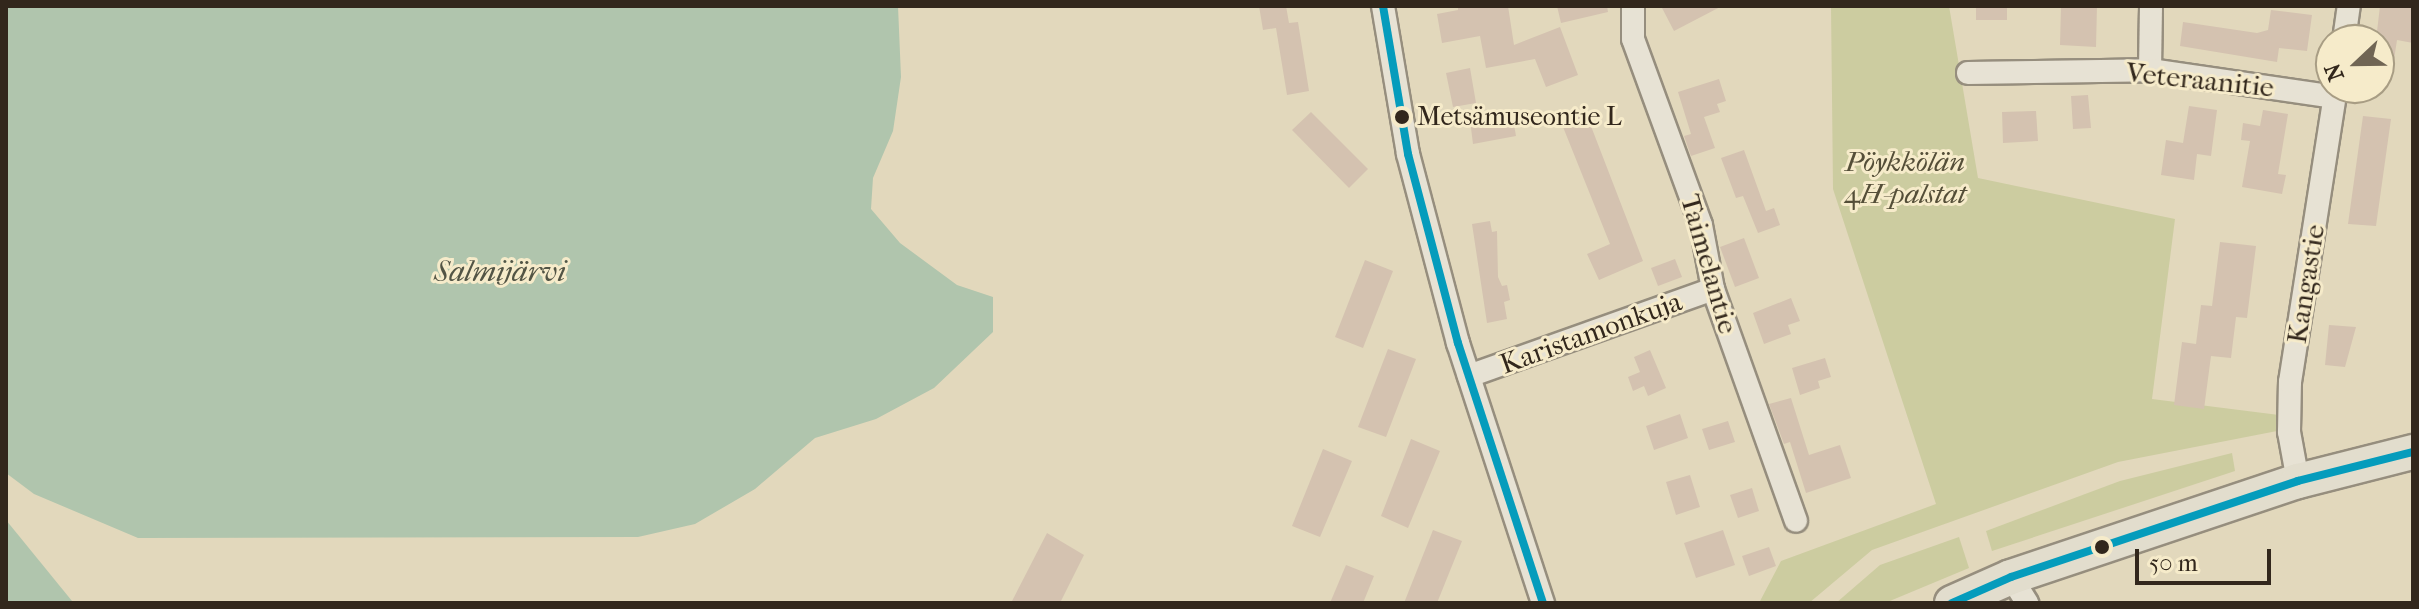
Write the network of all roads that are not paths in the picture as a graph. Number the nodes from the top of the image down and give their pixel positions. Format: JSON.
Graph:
{"nodes":[{"id":1,"x":1383,"y":6,"type":"edge"},
{"id":2,"x":1633,"y":6,"type":"edge"},
{"id":3,"x":2151,"y":6,"type":"edge"},
{"id":4,"x":2150,"y":70,"type":"junction"},
{"id":5,"x":1968,"y":73,"type":"dead end"},
{"id":6,"x":2315,"y":90,"type":"edge"},
{"id":7,"x":2334,"y":104,"type":"edge"},
{"id":8,"x":1713,"y":289,"type":"junction"},
{"id":9,"x":1469,"y":376,"type":"junction"},
{"id":10,"x":2413,"y":452,"type":"edge"},
{"id":11,"x":2298,"y":481,"type":"junction"},
{"id":12,"x":1796,"y":521,"type":"dead end"},
{"id":13,"x":2019,"y":590,"type":"edge"},
{"id":14,"x":1543,"y":603,"type":"edge"},
{"id":15,"x":1952,"y":603,"type":"edge"}],
"edges":[{"from":1,"to":9,"type":"street"},
{"from":2,"to":8,"type":"street","name":"Taimelantie"},
{"from":3,"to":4,"type":"street"},
{"from":4,"to":5,"type":"street","name":"Veteraanitie"},
{"from":4,"to":6,"type":"street","name":"Veteraanitie"},
{"from":7,"to":11,"type":"street","name":"Kangastie"},
{"from":8,"to":9,"type":"street","name":"Karistamonkuja"},
{"from":8,"to":12,"type":"street","name":"Taimelantie"},
{"from":9,"to":14,"type":"street"},
{"from":10,"to":11,"type":"main road"},
{"from":11,"to":13,"type":"main road"},
{"from":13,"to":15,"type":"main road"}]}
